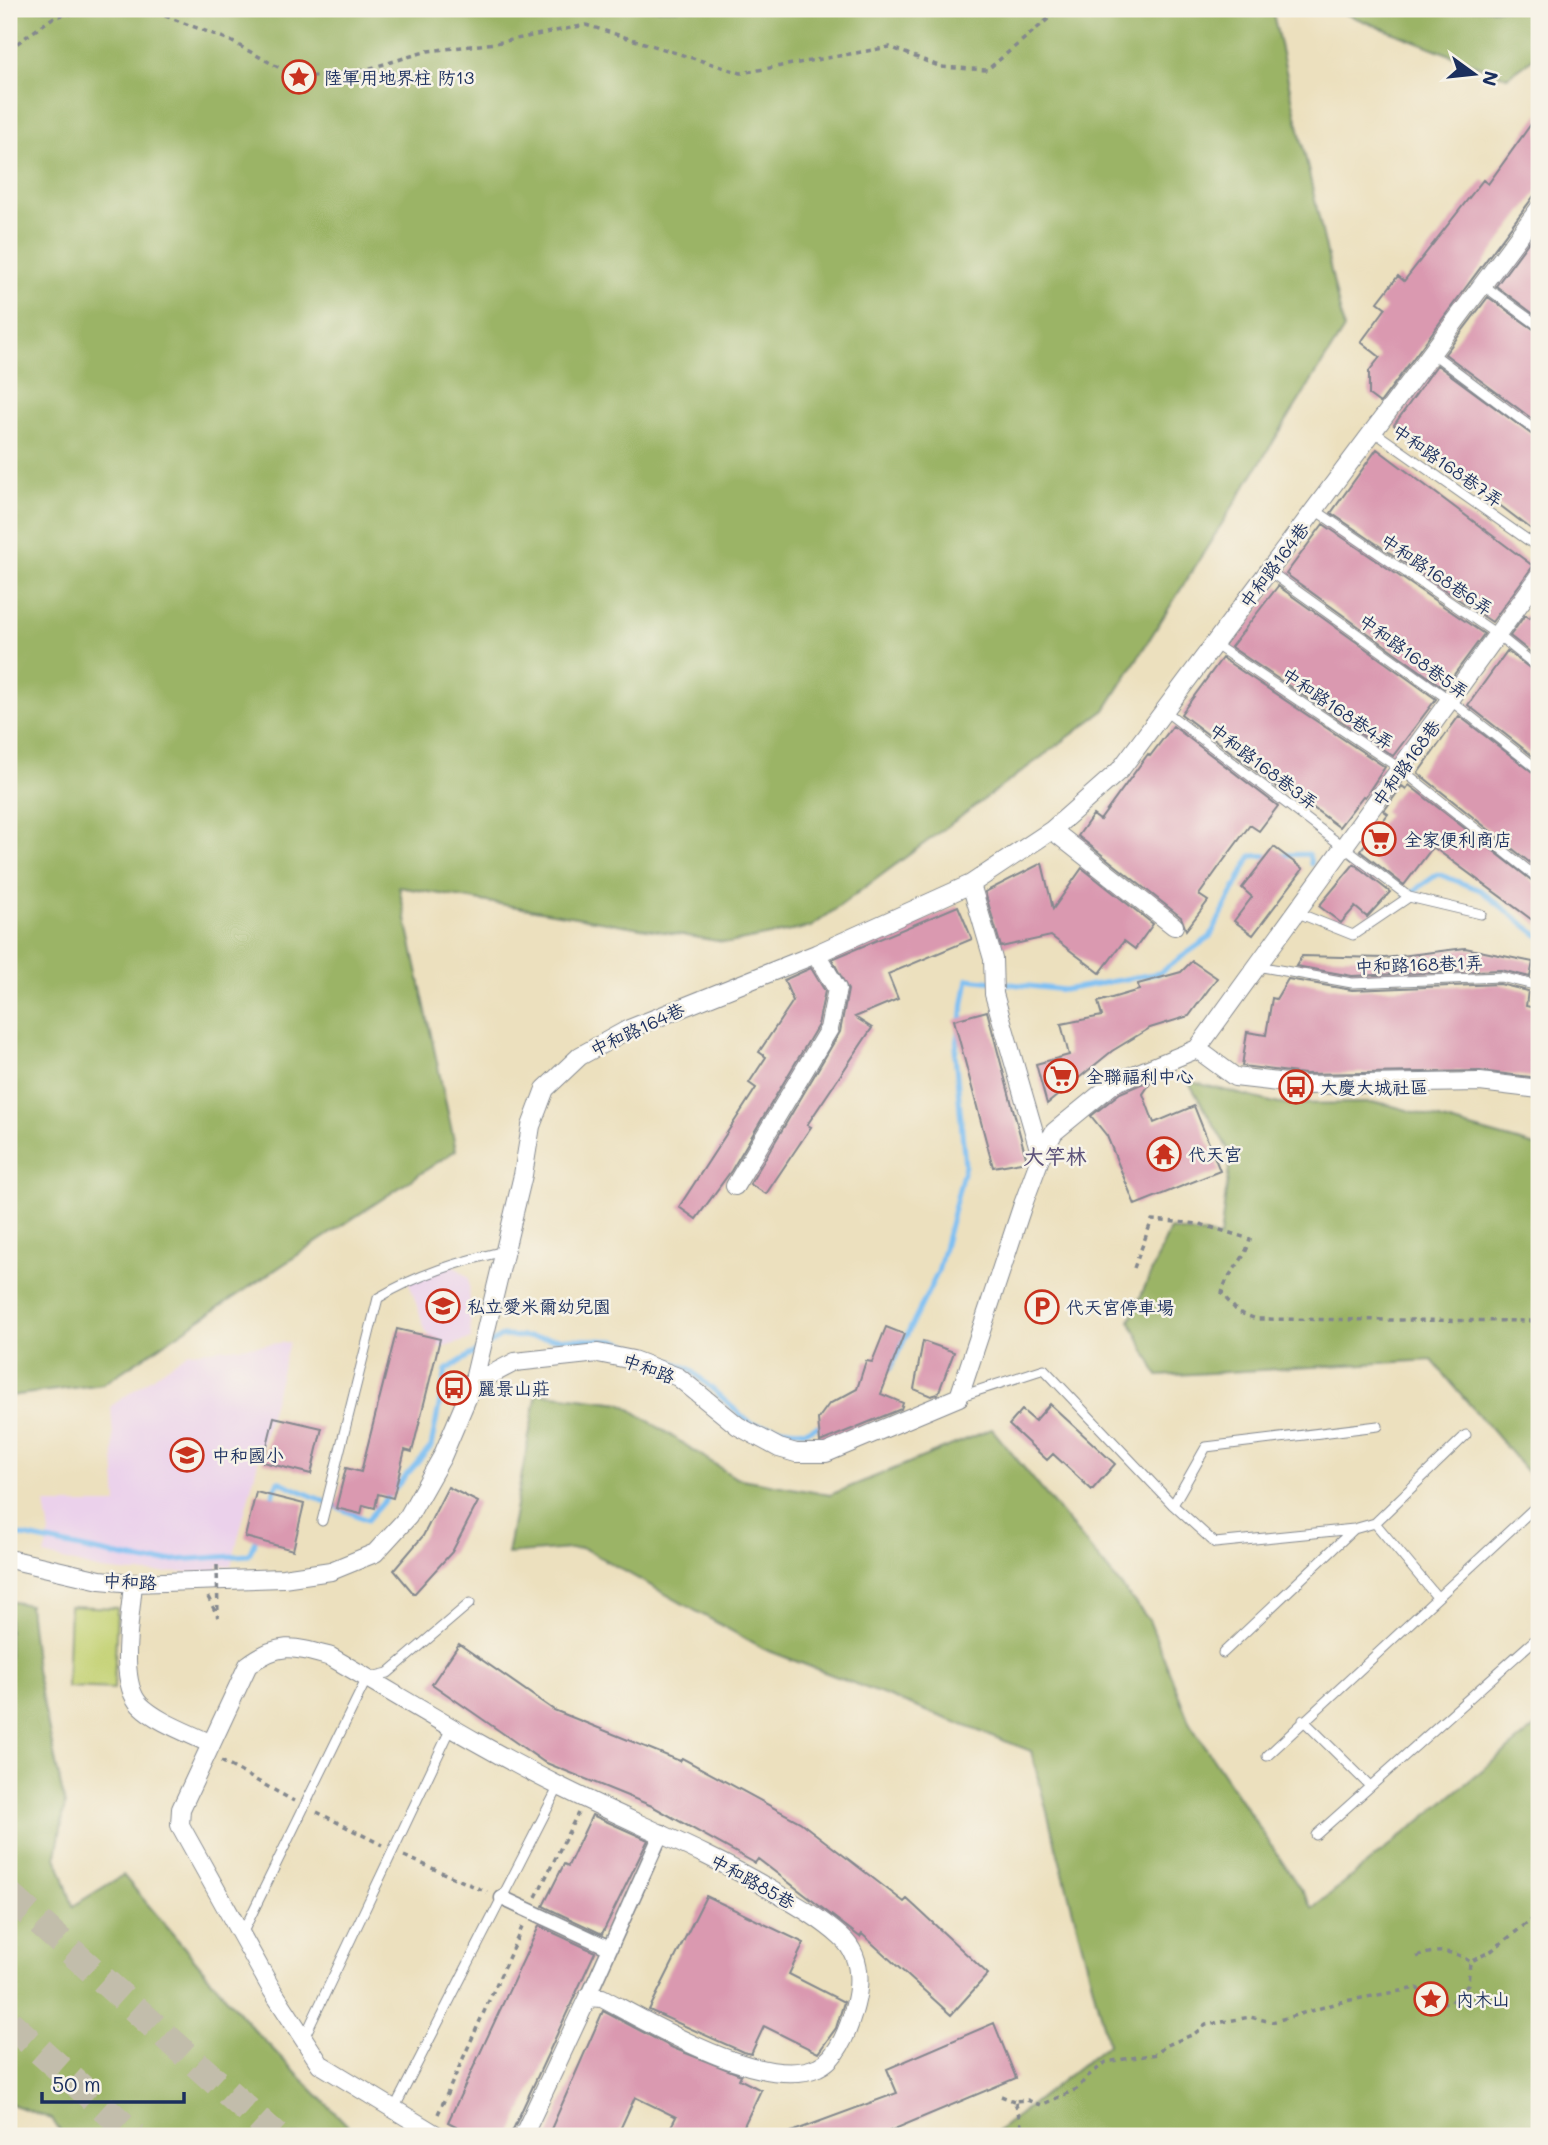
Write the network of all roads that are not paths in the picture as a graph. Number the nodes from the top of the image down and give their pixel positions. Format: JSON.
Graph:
{"nodes":[{"id":1,"x":1539,"y":211,"type":"edge"},
{"id":2,"x":1483,"y":285,"type":"junction"},
{"id":3,"x":1539,"y":326,"type":"edge"},
{"id":4,"x":1432,"y":353,"type":"junction"},
{"id":5,"x":1373,"y":431,"type":"junction"},
{"id":6,"x":1539,"y":433,"type":"edge"},
{"id":7,"x":1315,"y":510,"type":"junction"},
{"id":8,"x":1539,"y":548,"type":"edge"},
{"id":9,"x":1269,"y":571,"type":"junction"},
{"id":10,"x":1539,"y":577,"type":"edge"},
{"id":11,"x":1498,"y":635,"type":"junction"},
{"id":12,"x":1214,"y":644,"type":"junction"},
{"id":13,"x":1539,"y":668,"type":"edge"},
{"id":14,"x":1451,"y":701,"type":"junction"},
{"id":15,"x":1165,"y":711,"type":"junction"},
{"id":16,"x":1402,"y":770,"type":"junction"},
{"id":17,"x":1539,"y":770,"type":"edge"},
{"id":18,"x":1052,"y":830,"type":"junction"},
{"id":19,"x":1344,"y":845,"type":"junction"},
{"id":20,"x":1539,"y":879,"type":"edge"},
{"id":21,"x":971,"y":884,"type":"junction"},
{"id":22,"x":1409,"y":897,"type":"junction"},
{"id":23,"x":1298,"y":913,"type":"junction"},
{"id":24,"x":1481,"y":914,"type":"dead end"},
{"id":25,"x":1174,"y":926,"type":"dead end"},
{"id":26,"x":816,"y":954,"type":"junction"},
{"id":27,"x":1257,"y":966,"type":"junction"},
{"id":28,"x":1539,"y":986,"type":"edge"},
{"id":29,"x":1197,"y":1049,"type":"junction"},
{"id":30,"x":1539,"y":1089,"type":"edge"},
{"id":31,"x":1041,"y":1156,"type":"junction"},
{"id":32,"x":735,"y":1186,"type":"dead end"},
{"id":33,"x":504,"y":1251,"type":"junction"},
{"id":34,"x":473,"y":1384,"type":"junction"},
{"id":35,"x":959,"y":1397,"type":"junction"},
{"id":36,"x":1378,"y":1426,"type":"dead end"},
{"id":37,"x":1466,"y":1435,"type":"dead end"},
{"id":38,"x":1173,"y":1505,"type":"junction"},
{"id":39,"x":1532,"y":1510,"type":"dead end"},
{"id":40,"x":323,"y":1517,"type":"dead end"},
{"id":41,"x":1376,"y":1523,"type":"junction"},
{"id":42,"x":1353,"y":1528,"type":"junction"},
{"id":43,"x":9,"y":1559,"type":"edge"},
{"id":44,"x":133,"y":1583,"type":"junction"},
{"id":45,"x":1437,"y":1597,"type":"junction"},
{"id":46,"x":470,"y":1603,"type":"dead end"},
{"id":47,"x":1539,"y":1636,"type":"edge"},
{"id":48,"x":1223,"y":1653,"type":"dead end"},
{"id":49,"x":367,"y":1678,"type":"junction"},
{"id":50,"x":1303,"y":1720,"type":"junction"},
{"id":51,"x":452,"y":1726,"type":"junction"},
{"id":52,"x":209,"y":1749,"type":"junction"},
{"id":53,"x":1267,"y":1756,"type":"dead end"},
{"id":54,"x":1369,"y":1785,"type":"junction"},
{"id":55,"x":559,"y":1786,"type":"junction"},
{"id":56,"x":663,"y":1832,"type":"junction"},
{"id":57,"x":1316,"y":1835,"type":"dead end"},
{"id":58,"x":502,"y":1898,"type":"junction"},
{"id":59,"x":241,"y":1936,"type":"junction"},
{"id":60,"x":610,"y":1948,"type":"junction"},
{"id":61,"x":588,"y":1997,"type":"junction"},
{"id":62,"x":303,"y":2039,"type":"junction"},
{"id":63,"x":393,"y":2111,"type":"junction"},
{"id":64,"x":434,"y":2134,"type":"edge"},
{"id":65,"x":523,"y":2136,"type":"edge"}],
"edges":[{"from":1,"to":2,"type":"street","name":"中和路164巷"},
{"from":2,"to":3,"type":"lane"},
{"from":2,"to":4,"type":"street","name":"中和路164巷"},
{"from":4,"to":5,"type":"street","name":"中和路164巷"},
{"from":4,"to":6,"type":"lane"},
{"from":5,"to":7,"type":"street","name":"中和路164巷"},
{"from":5,"to":8,"type":"lane","name":"中和路168巷7弄"},
{"from":7,"to":9,"type":"street","name":"中和路164巷"},
{"from":7,"to":11,"type":"lane","name":"中和路168巷6弄"},
{"from":9,"to":12,"type":"street","name":"中和路164巷"},
{"from":9,"to":14,"type":"lane","name":"中和路168巷5弄"},
{"from":10,"to":11,"type":"street","name":"中和路168巷"},
{"from":11,"to":13,"type":"lane","name":"中和路168巷6弄"},
{"from":11,"to":14,"type":"street","name":"中和路168巷"},
{"from":12,"to":15,"type":"street","name":"中和路164巷"},
{"from":12,"to":16,"type":"lane","name":"中和路168巷4弄"},
{"from":14,"to":16,"type":"street","name":"中和路168巷"},
{"from":14,"to":17,"type":"lane","name":"中和路168巷5弄"},
{"from":15,"to":18,"type":"street","name":"中和路164巷"},
{"from":15,"to":19,"type":"lane","name":"中和路168巷3弄"},
{"from":16,"to":19,"type":"street","name":"中和路168巷"},
{"from":16,"to":20,"type":"lane","name":"中和路168巷4弄"},
{"from":18,"to":21,"type":"street","name":"中和路164巷"},
{"from":18,"to":25,"type":"street"},
{"from":19,"to":22,"type":"lane","name":"中和路168巷3弄"},
{"from":19,"to":23,"type":"street","name":"中和路168巷"},
{"from":21,"to":26,"type":"street","name":"中和路164巷"},
{"from":21,"to":31,"type":"street"},
{"from":22,"to":23,"type":"lane"},
{"from":22,"to":24,"type":"lane"},
{"from":23,"to":27,"type":"street","name":"中和路168巷"},
{"from":26,"to":32,"type":"street"},
{"from":26,"to":33,"type":"street","name":"中和路164巷"},
{"from":27,"to":28,"type":"lane","name":"中和路168巷1弄"},
{"from":27,"to":29,"type":"street","name":"中和路168巷"},
{"from":29,"to":30,"type":"street"},
{"from":29,"to":31,"type":"street"},
{"from":31,"to":35,"type":"street"},
{"from":33,"to":34,"type":"street","name":"中和路164巷"},
{"from":33,"to":40,"type":"lane"},
{"from":34,"to":35,"type":"street","name":"中和路"},
{"from":34,"to":44,"type":"street","name":"中和路"},
{"from":35,"to":38,"type":"lane"},
{"from":36,"to":38,"type":"lane"},
{"from":37,"to":41,"type":"lane"},
{"from":38,"to":42,"type":"lane"},
{"from":39,"to":45,"type":"lane"},
{"from":41,"to":42,"type":"lane"},
{"from":41,"to":45,"type":"lane"},
{"from":42,"to":48,"type":"lane"},
{"from":43,"to":44,"type":"street","name":"中和路"},
{"from":44,"to":52,"type":"street"},
{"from":45,"to":50,"type":"lane"},
{"from":46,"to":49,"type":"lane"},
{"from":47,"to":54,"type":"lane"},
{"from":49,"to":51,"type":"street","name":"中和路85巷"},
{"from":49,"to":52,"type":"street","name":"中和路85巷"},
{"from":49,"to":59,"type":"lane"},
{"from":50,"to":53,"type":"lane"},
{"from":50,"to":54,"type":"lane"},
{"from":51,"to":55,"type":"street","name":"中和路85巷"},
{"from":51,"to":62,"type":"lane"},
{"from":52,"to":59,"type":"street","name":"中和路85巷"},
{"from":54,"to":57,"type":"lane"},
{"from":55,"to":56,"type":"street","name":"中和路85巷"},
{"from":55,"to":58,"type":"lane"},
{"from":56,"to":60,"type":"street"},
{"from":56,"to":61,"type":"street","name":"中和路85巷"},
{"from":58,"to":60,"type":"street"},
{"from":58,"to":63,"type":"lane"},
{"from":59,"to":62,"type":"street","name":"中和路85巷"},
{"from":60,"to":61,"type":"street"},
{"from":61,"to":65,"type":"street"},
{"from":62,"to":63,"type":"street","name":"中和路85巷"},
{"from":63,"to":64,"type":"street","name":"中和路85巷"}]}
